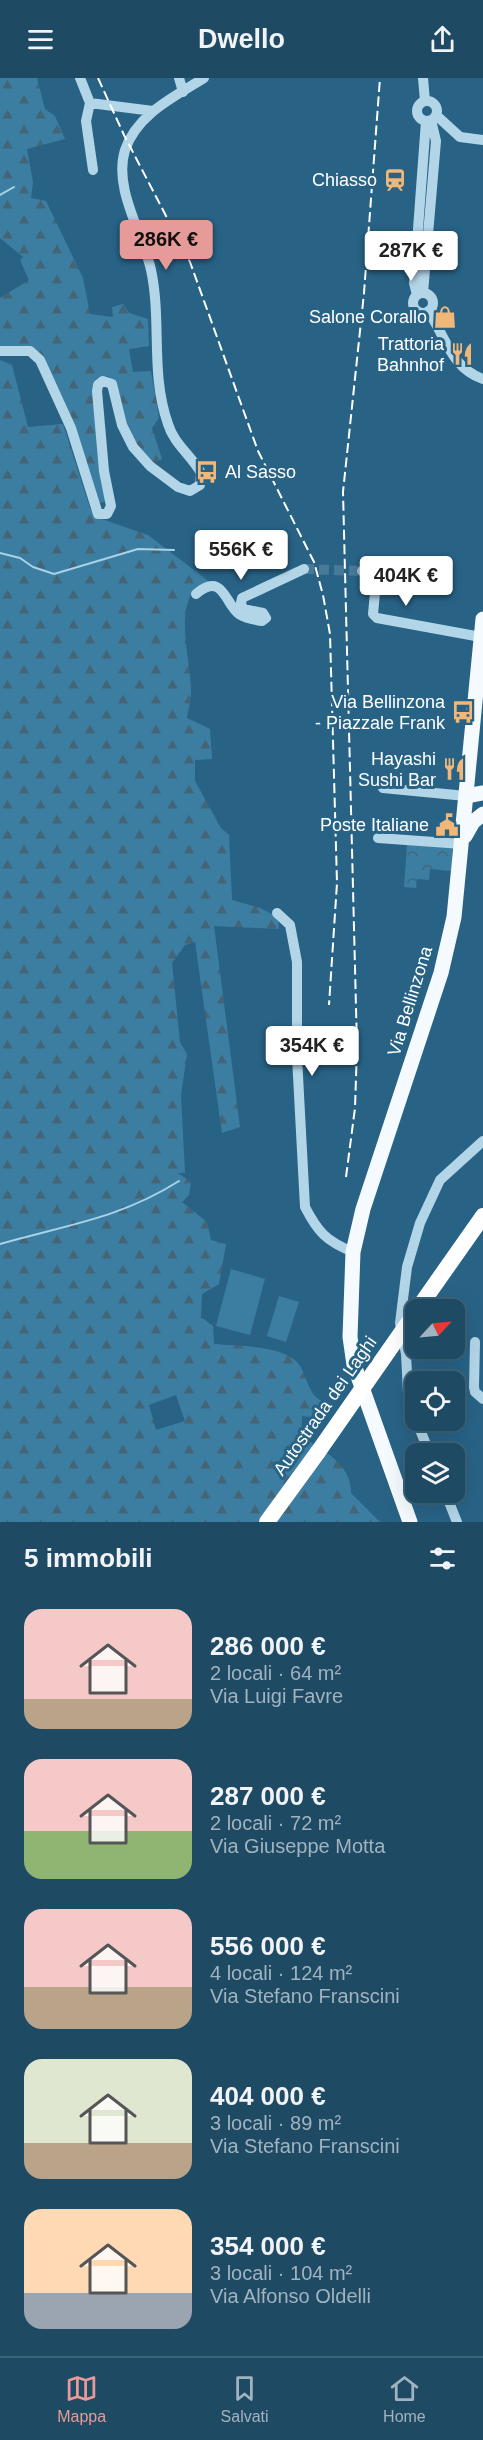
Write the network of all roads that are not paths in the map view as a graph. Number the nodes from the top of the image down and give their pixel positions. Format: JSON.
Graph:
{"nodes":[{"id":1,"x":80,"y":78,"type":"edge"},
{"id":2,"x":179,"y":78,"type":"edge"},
{"id":3,"x":204,"y":78,"type":"edge"},
{"id":4,"x":423,"y":78,"type":"edge"},
{"id":5,"x":183,"y":92,"type":"junction"},
{"id":6,"x":425,"y":101,"type":"junction"},
{"id":7,"x":90,"y":102,"type":"junction"},
{"id":8,"x":129,"y":107,"type":"junction"},
{"id":9,"x":153,"y":111,"type":"junction"},
{"id":10,"x":144,"y":119,"type":"junction"},
{"id":11,"x":431,"y":119,"type":"junction"},
{"id":12,"x":483,"y":140,"type":"edge"},
{"id":13,"x":93,"y":170,"type":"dead end"},
{"id":14,"x":0,"y":351,"type":"edge"},
{"id":15,"x":483,"y":379,"type":"edge"},
{"id":16,"x":304,"y":569,"type":"tunnel mouth"},
{"id":17,"x":362,"y":571,"type":"dead end"},
{"id":18,"x":196,"y":594,"type":"dead end"},
{"id":19,"x":483,"y":619,"type":"edge"},
{"id":20,"x":481,"y":637,"type":"junction"},
{"id":21,"x":481,"y":665,"type":"edge"},
{"id":22,"x":470,"y":756,"type":"junction"},
{"id":23,"x":483,"y":784,"type":"edge"},
{"id":24,"x":383,"y":788,"type":"dead end"},
{"id":25,"x":483,"y":794,"type":"edge"},
{"id":26,"x":466,"y":796,"type":"junction"},
{"id":27,"x":483,"y":812,"type":"edge"},
{"id":28,"x":378,"y":838,"type":"dead end"},
{"id":29,"x":462,"y":841,"type":"junction"},
{"id":30,"x":277,"y":913,"type":"dead end"},
{"id":31,"x":483,"y":1141,"type":"edge"},
{"id":32,"x":483,"y":1216,"type":"edge"},
{"id":33,"x":483,"y":1233,"type":"edge"},
{"id":34,"x":353,"y":1252,"type":"junction"},
{"id":35,"x":425,"y":1299,"type":"edge"},
{"id":36,"x":437,"y":1299,"type":"edge"},
{"id":37,"x":405,"y":1329,"type":"edge"},
{"id":38,"x":475,"y":1342,"type":"dead end"},
{"id":39,"x":405,"y":1344,"type":"edge"},
{"id":40,"x":405,"y":1371,"type":"edge"},
{"id":41,"x":483,"y":1400,"type":"edge"},
{"id":42,"x":320,"y":1457,"type":"junction"},
{"id":43,"x":449,"y":1503,"type":"edge"},
{"id":44,"x":267,"y":1522,"type":"edge"},
{"id":45,"x":281,"y":1522,"type":"edge"},
{"id":46,"x":410,"y":1522,"type":"edge"},
{"id":47,"x":457,"y":1522,"type":"edge"}],
"edges":[{"from":1,"to":7,"type":"street"},
{"from":2,"to":5,"type":"street"},
{"from":3,"to":5,"type":"street"},
{"from":4,"to":6,"type":"street"},
{"from":5,"to":9,"type":"street"},
{"from":6,"to":11,"type":"street"},
{"from":6,"to":11,"type":"street"},
{"from":7,"to":8,"type":"street"},
{"from":7,"to":13,"type":"street"},
{"from":8,"to":9,"type":"street"},
{"from":8,"to":10,"type":"street"},
{"from":9,"to":10,"type":"street"},
{"from":10,"to":14,"type":"street"},
{"from":11,"to":12,"type":"street"},
{"from":11,"to":15,"type":"street"},
{"from":16,"to":18,"type":"street"},
{"from":17,"to":20,"type":"street"},
{"from":19,"to":20,"type":"main road","name":"Via Bellinzona"},
{"from":20,"to":21,"type":"main road","name":"Via Bellinzona"},
{"from":21,"to":22,"type":"main road","name":"Via Bellinzona"},
{"from":22,"to":23,"type":"main road"},
{"from":22,"to":26,"type":"main road","name":"Via Bellinzona"},
{"from":24,"to":26,"type":"street"},
{"from":25,"to":26,"type":"main road"},
{"from":26,"to":27,"type":"main road"},
{"from":26,"to":29,"type":"main road","name":"Via Bellinzona"},
{"from":27,"to":29,"type":"main road"},
{"from":28,"to":29,"type":"street"},
{"from":29,"to":34,"type":"main road","name":"Via Bellinzona"},
{"from":30,"to":34,"type":"street"},
{"from":31,"to":40,"type":"street"},
{"from":32,"to":35,"type":"highway","name":"Autostrada dei Laghi"},
{"from":33,"to":36,"type":"highway"},
{"from":34,"to":46,"type":"main road","name":"Via Bellinzona"},
{"from":37,"to":42,"type":"highway","name":"Autostrada dei Laghi","bridge":true},
{"from":38,"to":41,"type":"street"},
{"from":39,"to":42,"type":"highway","name":"Autostrada dei Laghi"},
{"from":42,"to":44,"type":"highway","name":"Autostrada dei Laghi"},
{"from":42,"to":45,"type":"highway","name":"Autostrada dei Laghi"},
{"from":43,"to":47,"type":"street"}]}
